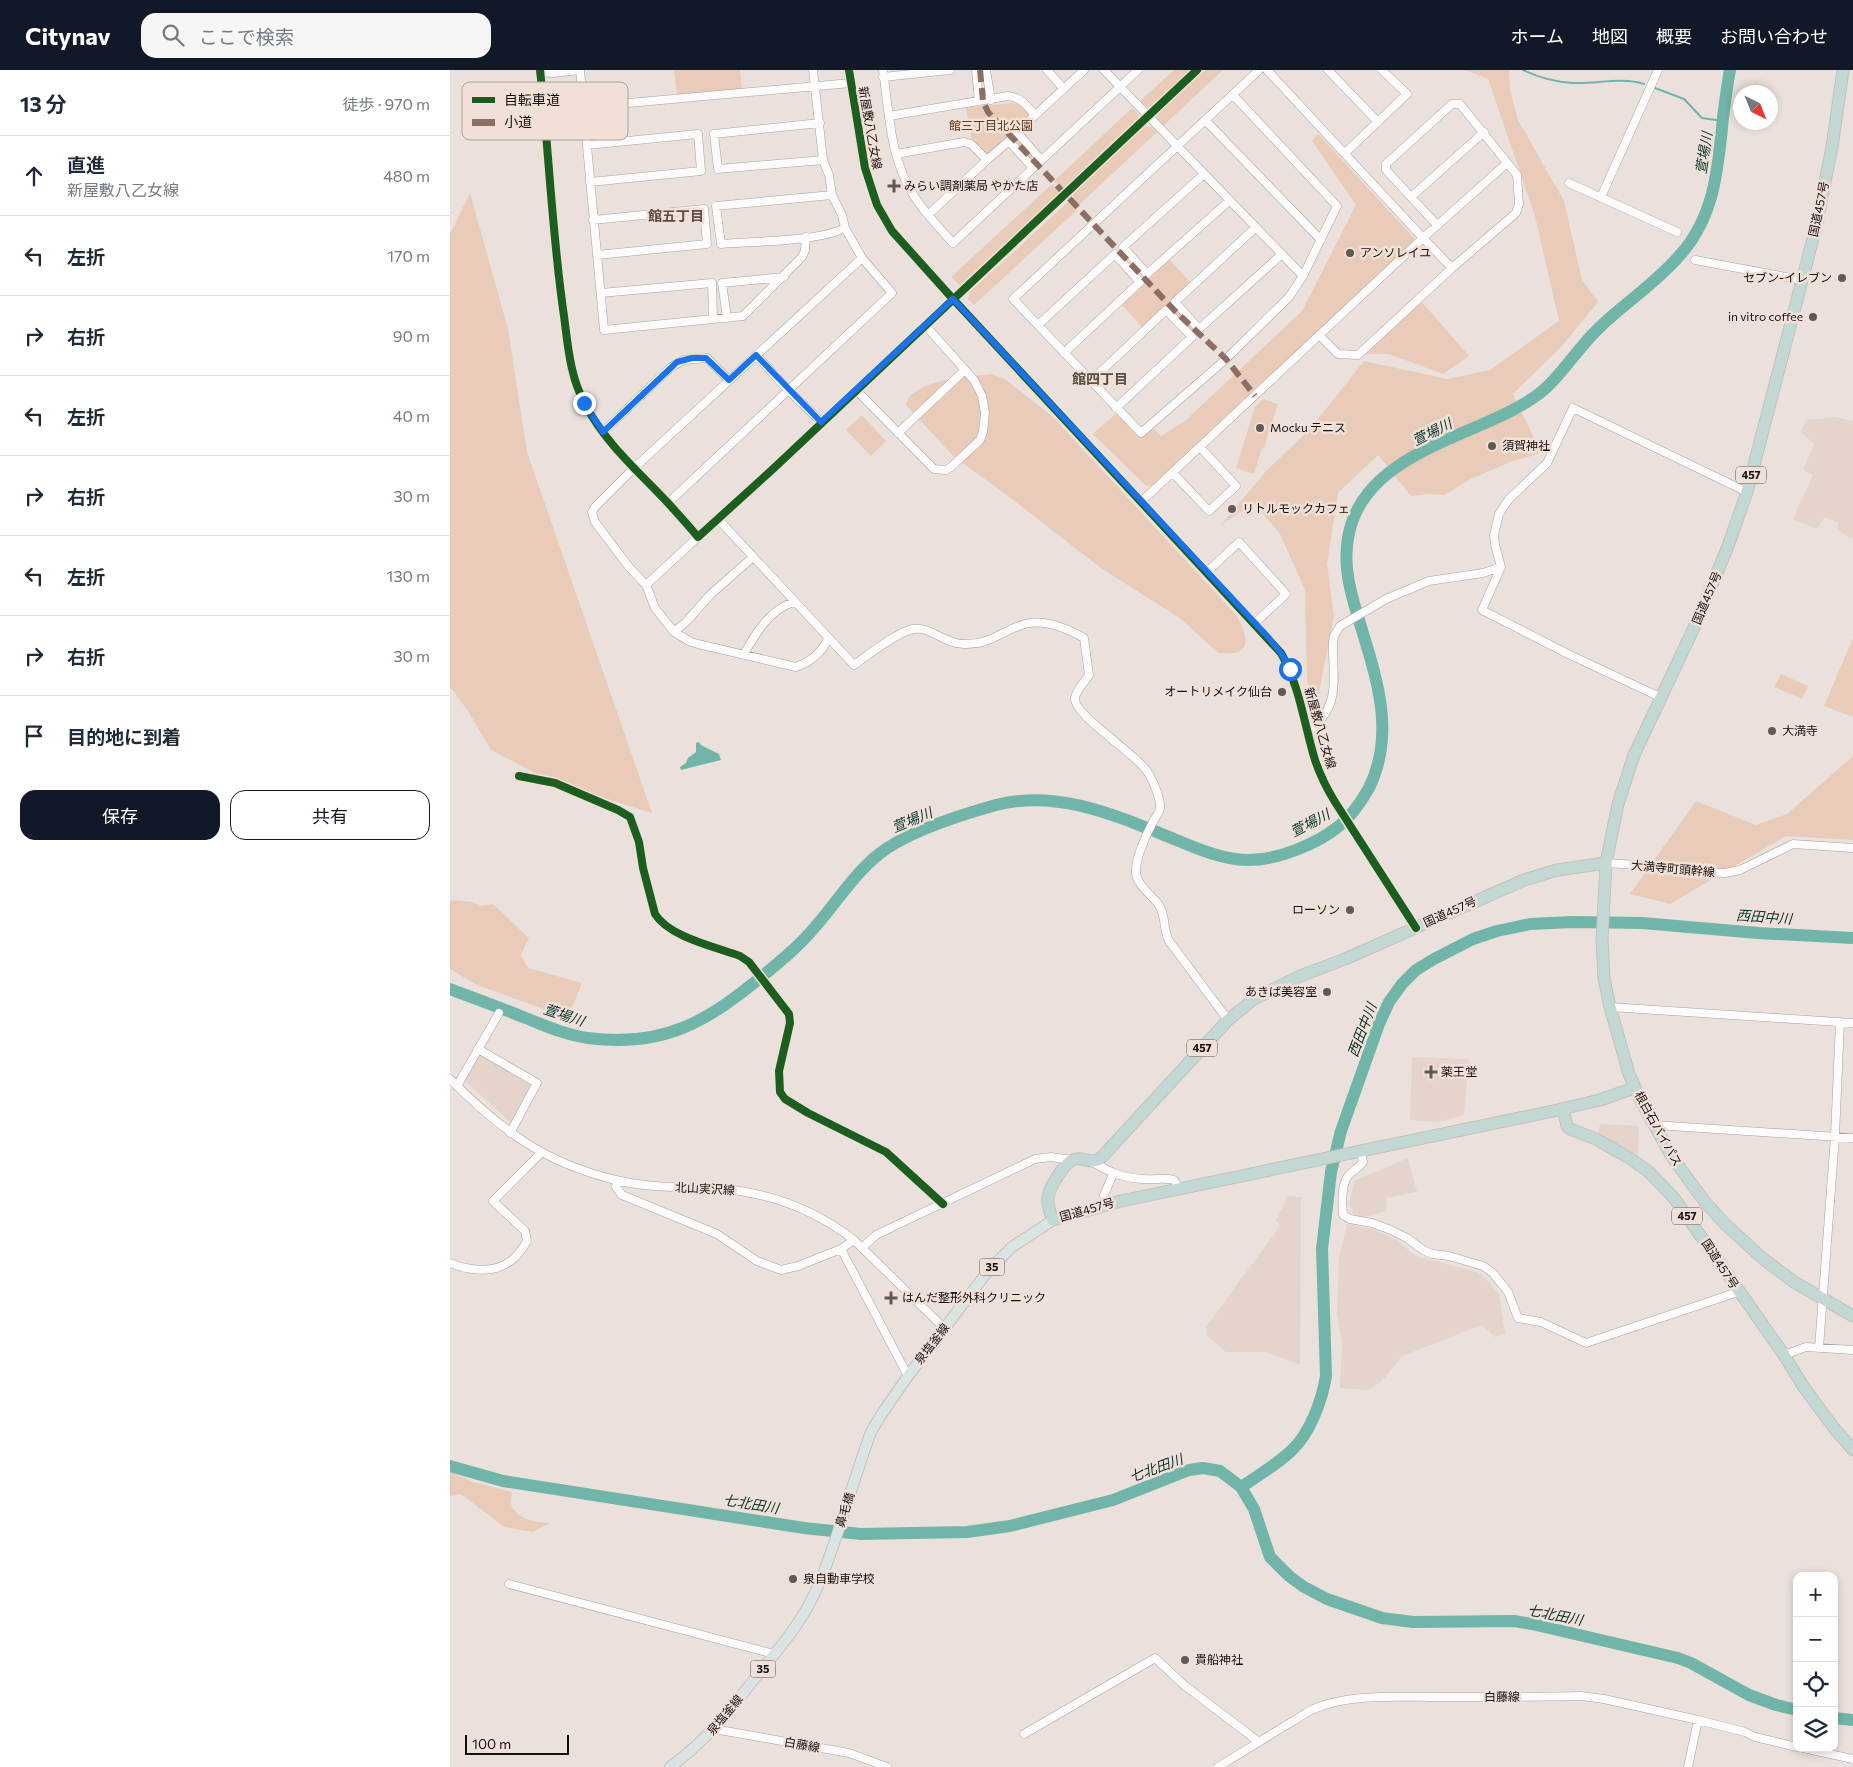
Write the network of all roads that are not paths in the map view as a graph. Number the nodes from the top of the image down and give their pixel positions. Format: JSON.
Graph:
{"nodes":[{"id":1,"x":579,"y":70,"type":"edge"},
{"id":2,"x":813,"y":70,"type":"edge"},
{"id":3,"x":849,"y":70,"type":"edge"},
{"id":4,"x":950,"y":70,"type":"edge"},
{"id":5,"x":976,"y":70,"type":"edge"},
{"id":6,"x":986,"y":70,"type":"edge"},
{"id":7,"x":1047,"y":70,"type":"edge"},
{"id":8,"x":1084,"y":70,"type":"edge"},
{"id":9,"x":1104,"y":70,"type":"edge"},
{"id":10,"x":1138,"y":70,"type":"edge"},
{"id":11,"x":1197,"y":70,"type":"edge"},
{"id":12,"x":1260,"y":70,"type":"edge"},
{"id":13,"x":1267,"y":70,"type":"edge"},
{"id":14,"x":1328,"y":70,"type":"edge"},
{"id":15,"x":1382,"y":70,"type":"edge"},
{"id":16,"x":1658,"y":70,"type":"edge"},
{"id":17,"x":1843,"y":70,"type":"edge"},
{"id":18,"x":540,"y":71,"type":"edge"},
{"id":19,"x":883,"y":73,"type":"edge"},
{"id":20,"x":851,"y":83,"type":"junction"},
{"id":21,"x":814,"y":86,"type":"junction"},
{"id":22,"x":1120,"y":87,"type":"junction"},
{"id":23,"x":1063,"y":88,"type":"junction"},
{"id":24,"x":1233,"y":95,"type":"junction"},
{"id":25,"x":991,"y":100,"type":"junction"},
{"id":26,"x":979,"y":101,"type":"junction"},
{"id":27,"x":628,"y":104,"type":"edge"},
{"id":28,"x":1035,"y":115,"type":"junction"},
{"id":29,"x":889,"y":116,"type":"junction"},
{"id":30,"x":1147,"y":116,"type":"junction"},
{"id":31,"x":1205,"y":120,"type":"junction"},
{"id":32,"x":1378,"y":122,"type":"junction"},
{"id":33,"x":820,"y":123,"type":"junction"},
{"id":34,"x":1484,"y":132,"type":"junction"},
{"id":35,"x":546,"y":140,"type":"edge"},
{"id":36,"x":587,"y":140,"type":"edge"},
{"id":37,"x":588,"y":145,"type":"junction"},
{"id":38,"x":1177,"y":146,"type":"junction"},
{"id":39,"x":1345,"y":153,"type":"junction"},
{"id":40,"x":896,"y":154,"type":"junction"},
{"id":41,"x":823,"y":160,"type":"junction"},
{"id":42,"x":987,"y":160,"type":"junction"},
{"id":43,"x":1041,"y":160,"type":"junction"},
{"id":44,"x":1507,"y":163,"type":"junction"},
{"id":45,"x":1032,"y":168,"type":"junction"},
{"id":46,"x":1204,"y":174,"type":"junction"},
{"id":47,"x":590,"y":182,"type":"junction"},
{"id":48,"x":1569,"y":183,"type":"dead end"},
{"id":49,"x":832,"y":195,"type":"junction"},
{"id":50,"x":1601,"y":196,"type":"junction"},
{"id":51,"x":1411,"y":197,"type":"junction"},
{"id":52,"x":1229,"y":201,"type":"junction"},
{"id":53,"x":928,"y":216,"type":"junction"},
{"id":54,"x":593,"y":220,"type":"junction"},
{"id":55,"x":1437,"y":225,"type":"junction"},
{"id":56,"x":845,"y":228,"type":"junction"},
{"id":57,"x":1255,"y":228,"type":"junction"},
{"id":58,"x":1677,"y":232,"type":"dead end"},
{"id":59,"x":806,"y":237,"type":"junction"},
{"id":60,"x":1423,"y":238,"type":"junction"},
{"id":61,"x":1321,"y":240,"type":"junction"},
{"id":62,"x":598,"y":255,"type":"junction"},
{"id":63,"x":1281,"y":255,"type":"junction"},
{"id":64,"x":862,"y":258,"type":"junction"},
{"id":65,"x":1695,"y":260,"type":"dead end"},
{"id":66,"x":1452,"y":268,"type":"junction"},
{"id":67,"x":1302,"y":276,"type":"junction"},
{"id":68,"x":784,"y":277,"type":"junction"},
{"id":69,"x":1802,"y":280,"type":"junction"},
{"id":70,"x":601,"y":293,"type":"junction"},
{"id":71,"x":953,"y":299,"type":"junction"},
{"id":72,"x":727,"y":318,"type":"junction"},
{"id":73,"x":713,"y":319,"type":"junction"},
{"id":74,"x":925,"y":325,"type":"junction"},
{"id":75,"x":1038,"y":325,"type":"junction"},
{"id":76,"x":1319,"y":335,"type":"junction"},
{"id":77,"x":1064,"y":352,"type":"junction"},
{"id":78,"x":756,"y":355,"type":"junction"},
{"id":79,"x":965,"y":370,"type":"junction"},
{"id":80,"x":729,"y":380,"type":"junction"},
{"id":81,"x":1091,"y":381,"type":"junction"},
{"id":82,"x":787,"y":389,"type":"junction"},
{"id":83,"x":856,"y":390,"type":"junction"},
{"id":84,"x":1116,"y":408,"type":"junction"},
{"id":85,"x":821,"y":422,"type":"junction"},
{"id":86,"x":603,"y":432,"type":"junction"},
{"id":87,"x":898,"y":433,"type":"junction"},
{"id":88,"x":1200,"y":447,"type":"junction"},
{"id":89,"x":633,"y":469,"type":"junction"},
{"id":90,"x":1173,"y":473,"type":"junction"},
{"id":91,"x":1747,"y":492,"type":"junction"},
{"id":92,"x":1142,"y":502,"type":"junction"},
{"id":93,"x":668,"y":503,"type":"junction"},
{"id":94,"x":718,"y":519,"type":"junction"},
{"id":95,"x":698,"y":537,"type":"junction"},
{"id":96,"x":754,"y":557,"type":"junction"},
{"id":97,"x":1501,"y":567,"type":"junction"},
{"id":98,"x":1207,"y":572,"type":"junction"},
{"id":99,"x":646,"y":586,"type":"junction"},
{"id":100,"x":794,"y":602,"type":"junction"},
{"id":101,"x":1255,"y":623,"type":"junction"},
{"id":102,"x":674,"y":632,"type":"junction"},
{"id":103,"x":828,"y":639,"type":"junction"},
{"id":104,"x":744,"y":654,"type":"junction"},
{"id":105,"x":1660,"y":697,"type":"junction"},
{"id":106,"x":1308,"y":732,"type":"junction"},
{"id":107,"x":519,"y":776,"type":"dead end"},
{"id":108,"x":1853,"y":848,"type":"edge"},
{"id":109,"x":1606,"y":863,"type":"junction"},
{"id":110,"x":1416,"y":928,"type":"junction"},
{"id":111,"x":1610,"y":1007,"type":"junction"},
{"id":112,"x":498,"y":1013,"type":"dead end"},
{"id":113,"x":1228,"y":1020,"type":"junction"},
{"id":114,"x":1840,"y":1022,"type":"junction"},
{"id":115,"x":1853,"y":1022,"type":"edge"},
{"id":116,"x":478,"y":1049,"type":"junction"},
{"id":117,"x":450,"y":1080,"type":"edge"},
{"id":118,"x":457,"y":1086,"type":"junction"},
{"id":119,"x":1634,"y":1088,"type":"junction"},
{"id":120,"x":1562,"y":1109,"type":"junction"},
{"id":121,"x":1654,"y":1125,"type":"junction"},
{"id":122,"x":510,"y":1133,"type":"junction"},
{"id":123,"x":1835,"y":1136,"type":"junction"},
{"id":124,"x":1853,"y":1138,"type":"edge"},
{"id":125,"x":1361,"y":1152,"type":"junction"},
{"id":126,"x":542,"y":1153,"type":"junction"},
{"id":127,"x":1072,"y":1160,"type":"junction"},
{"id":128,"x":1092,"y":1162,"type":"junction"},
{"id":129,"x":1113,"y":1174,"type":"junction"},
{"id":130,"x":617,"y":1181,"type":"junction"},
{"id":131,"x":1179,"y":1188,"type":"junction"},
{"id":132,"x":1104,"y":1195,"type":"dead end"},
{"id":133,"x":943,"y":1204,"type":"junction"},
{"id":134,"x":1053,"y":1220,"type":"junction"},
{"id":135,"x":854,"y":1240,"type":"junction"},
{"id":136,"x":862,"y":1248,"type":"junction"},
{"id":137,"x":840,"y":1249,"type":"junction"},
{"id":138,"x":450,"y":1263,"type":"edge"},
{"id":139,"x":1738,"y":1292,"type":"junction"},
{"id":140,"x":1822,"y":1300,"type":"junction"},
{"id":141,"x":1853,"y":1316,"type":"edge"},
{"id":142,"x":944,"y":1328,"type":"junction"},
{"id":143,"x":1819,"y":1348,"type":"junction"},
{"id":144,"x":1853,"y":1350,"type":"edge"},
{"id":145,"x":1784,"y":1355,"type":"junction"},
{"id":146,"x":908,"y":1376,"type":"junction"},
{"id":147,"x":1853,"y":1450,"type":"edge"},
{"id":148,"x":858,"y":1469,"type":"joint"},
{"id":149,"x":831,"y":1552,"type":"joint"},
{"id":150,"x":509,"y":1584,"type":"dead end"},
{"id":151,"x":774,"y":1654,"type":"junction"},
{"id":152,"x":1698,"y":1720,"type":"junction"},
{"id":153,"x":714,"y":1729,"type":"junction"},
{"id":154,"x":1024,"y":1734,"type":"dead end"},
{"id":155,"x":1259,"y":1742,"type":"junction"},
{"id":156,"x":1793,"y":1746,"type":"edge"},
{"id":157,"x":1821,"y":1752,"type":"edge"},
{"id":158,"x":1853,"y":1759,"type":"edge"},
{"id":159,"x":670,"y":1767,"type":"edge"},
{"id":160,"x":887,"y":1767,"type":"edge"},
{"id":161,"x":1218,"y":1767,"type":"edge"},
{"id":162,"x":1688,"y":1767,"type":"edge"}],
"edges":[{"from":1,"to":18,"type":"street"},
{"from":2,"to":21,"type":"street"},
{"from":3,"to":20,"type":"street","name":"新屋敷八乙女線"},
{"from":4,"to":19,"type":"street"},
{"from":5,"to":26,"type":"street"},
{"from":6,"to":25,"type":"street"},
{"from":7,"to":23,"type":"street"},
{"from":8,"to":23,"type":"street"},
{"from":9,"to":22,"type":"street"},
{"from":10,"to":22,"type":"street"},
{"from":11,"to":30,"type":"street"},
{"from":12,"to":24,"type":"street"},
{"from":13,"to":39,"type":"street"},
{"from":14,"to":32,"type":"street"},
{"from":15,"to":32,"type":"street"},
{"from":16,"to":50,"type":"street"},
{"from":17,"to":69,"type":"highway","name":"国道457号","number":"457"},
{"from":19,"to":29,"type":"street"},
{"from":20,"to":21,"type":"street"},
{"from":20,"to":71,"type":"street","name":"新屋敷八乙女線"},
{"from":21,"to":27,"type":"street"},
{"from":21,"to":33,"type":"street"},
{"from":22,"to":30,"type":"street"},
{"from":22,"to":43,"type":"street"},
{"from":23,"to":28,"type":"street"},
{"from":24,"to":31,"type":"street"},
{"from":24,"to":61,"type":"street"},
{"from":25,"to":26,"type":"street"},
{"from":25,"to":28,"type":"street"},
{"from":26,"to":29,"type":"street"},
{"from":28,"to":43,"type":"street"},
{"from":29,"to":40,"type":"street"},
{"from":30,"to":38,"type":"street"},
{"from":30,"to":71,"type":"street"},
{"from":31,"to":38,"type":"street"},
{"from":31,"to":61,"type":"street"},
{"from":32,"to":39,"type":"street"},
{"from":33,"to":41,"type":"street"},
{"from":33,"to":41,"type":"street"},
{"from":34,"to":44,"type":"street"},
{"from":34,"to":51,"type":"street"},
{"from":34,"to":51,"type":"street"},
{"from":35,"to":86,"type":"street"},
{"from":36,"to":37,"type":"street"},
{"from":37,"to":47,"type":"street"},
{"from":37,"to":47,"type":"street"},
{"from":38,"to":46,"type":"street"},
{"from":38,"to":75,"type":"street"},
{"from":39,"to":60,"type":"street"},
{"from":40,"to":42,"type":"street"},
{"from":40,"to":53,"type":"street"},
{"from":41,"to":49,"type":"street"},
{"from":42,"to":45,"type":"street"},
{"from":42,"to":53,"type":"street"},
{"from":43,"to":45,"type":"street"},
{"from":44,"to":55,"type":"street"},
{"from":44,"to":66,"type":"street"},
{"from":45,"to":53,"type":"street"},
{"from":46,"to":52,"type":"street"},
{"from":46,"to":52,"type":"street"},
{"from":47,"to":54,"type":"street"},
{"from":48,"to":50,"type":"street"},
{"from":49,"to":56,"type":"street"},
{"from":49,"to":59,"type":"street"},
{"from":50,"to":58,"type":"street"},
{"from":51,"to":55,"type":"street"},
{"from":52,"to":57,"type":"street"},
{"from":54,"to":62,"type":"street"},
{"from":54,"to":62,"type":"street"},
{"from":55,"to":60,"type":"street"},
{"from":56,"to":59,"type":"street"},
{"from":56,"to":64,"type":"street"},
{"from":57,"to":63,"type":"street"},
{"from":57,"to":63,"type":"street"},
{"from":59,"to":68,"type":"street"},
{"from":60,"to":66,"type":"street"},
{"from":60,"to":76,"type":"street"},
{"from":61,"to":67,"type":"street"},
{"from":62,"to":70,"type":"street"},
{"from":63,"to":67,"type":"street"},
{"from":64,"to":78,"type":"street"},
{"from":64,"to":82,"type":"street"},
{"from":65,"to":69,"type":"street"},
{"from":66,"to":76,"type":"street"},
{"from":67,"to":84,"type":"street"},
{"from":68,"to":72,"type":"street"},
{"from":68,"to":72,"type":"street"},
{"from":69,"to":91,"type":"highway","name":"国道457号","number":"457"},
{"from":70,"to":73,"type":"street"},
{"from":70,"to":73,"type":"street"},
{"from":71,"to":74,"type":"street"},
{"from":71,"to":92,"type":"street","name":"新屋敷八乙女線"},
{"from":72,"to":73,"type":"street"},
{"from":74,"to":79,"type":"street"},
{"from":74,"to":83,"type":"street"},
{"from":75,"to":77,"type":"street"},
{"from":75,"to":77,"type":"street"},
{"from":76,"to":88,"type":"street"},
{"from":77,"to":81,"type":"street"},
{"from":78,"to":80,"type":"street"},
{"from":78,"to":82,"type":"street"},
{"from":79,"to":87,"type":"street"},
{"from":79,"to":87,"type":"street"},
{"from":80,"to":86,"type":"street"},
{"from":80,"to":89,"type":"street"},
{"from":81,"to":84,"type":"street"},
{"from":81,"to":84,"type":"street"},
{"from":82,"to":85,"type":"street"},
{"from":82,"to":93,"type":"street"},
{"from":83,"to":85,"type":"street"},
{"from":83,"to":87,"type":"street"},
{"from":85,"to":94,"type":"street"},
{"from":86,"to":89,"type":"street"},
{"from":88,"to":90,"type":"street"},
{"from":88,"to":90,"type":"street"},
{"from":89,"to":93,"type":"street"},
{"from":89,"to":99,"type":"street"},
{"from":90,"to":92,"type":"street"},
{"from":91,"to":97,"type":"street"},
{"from":91,"to":105,"type":"highway","name":"国道457号","number":"457"},
{"from":92,"to":98,"type":"street","name":"新屋敷八乙女線"},
{"from":93,"to":95,"type":"street"},
{"from":94,"to":95,"type":"street"},
{"from":94,"to":96,"type":"street"},
{"from":95,"to":99,"type":"street"},
{"from":96,"to":100,"type":"street"},
{"from":96,"to":102,"type":"street"},
{"from":97,"to":105,"type":"street"},
{"from":97,"to":106,"type":"street"},
{"from":98,"to":101,"type":"street","name":"新屋敷八乙女線"},
{"from":98,"to":101,"type":"street"},
{"from":99,"to":102,"type":"street"},
{"from":100,"to":103,"type":"street"},
{"from":100,"to":104,"type":"street"},
{"from":101,"to":106,"type":"street","name":"新屋敷八乙女線"},
{"from":102,"to":104,"type":"street"},
{"from":103,"to":104,"type":"street"},
{"from":103,"to":113,"type":"street"},
{"from":105,"to":109,"type":"highway","name":"国道457号","number":"457"},
{"from":106,"to":110,"type":"street","name":"新屋敷八乙女線"},
{"from":107,"to":133,"type":"street"},
{"from":108,"to":109,"type":"street","name":"大満寺町頭幹線"},
{"from":109,"to":110,"type":"highway","name":"国道457号","number":"457"},
{"from":109,"to":111,"type":"highway","name":"根白石バイパス","number":"457"},
{"from":110,"to":113,"type":"highway","name":"国道457号","number":"457"},
{"from":111,"to":114,"type":"street"},
{"from":111,"to":119,"type":"highway","name":"根白石バイパス","number":"457"},
{"from":112,"to":116,"type":"street"},
{"from":113,"to":128,"type":"highway","name":"国道457号","number":"457"},
{"from":114,"to":115,"type":"street"},
{"from":114,"to":123,"type":"street"},
{"from":116,"to":118,"type":"street"},
{"from":116,"to":122,"type":"street"},
{"from":117,"to":118,"type":"street","name":"北山実沢線"},
{"from":118,"to":122,"type":"street","name":"北山実沢線"},
{"from":119,"to":120,"type":"highway","name":"国道457号"},
{"from":119,"to":121,"type":"highway","name":"根白石バイパス","number":"457"},
{"from":120,"to":125,"type":"highway","name":"国道457号"},
{"from":120,"to":139,"type":"highway","name":"国道457号","number":"457"},
{"from":121,"to":123,"type":"street"},
{"from":121,"to":140,"type":"highway","name":"根白石バイパス","number":"457"},
{"from":122,"to":126,"type":"street","name":"北山実沢線"},
{"from":123,"to":124,"type":"street"},
{"from":123,"to":140,"type":"street"},
{"from":125,"to":131,"type":"highway","name":"国道457号"},
{"from":125,"to":139,"type":"street"},
{"from":126,"to":130,"type":"street","name":"北山実沢線"},
{"from":126,"to":138,"type":"street"},
{"from":127,"to":128,"type":"highway"},
{"from":127,"to":133,"type":"street"},
{"from":127,"to":134,"type":"highway","name":"国道457号"},
{"from":128,"to":129,"type":"street"},
{"from":129,"to":131,"type":"street"},
{"from":129,"to":132,"type":"street"},
{"from":130,"to":135,"type":"street","name":"北山実沢線"},
{"from":130,"to":137,"type":"street"},
{"from":131,"to":134,"type":"highway","name":"国道457号"},
{"from":133,"to":136,"type":"street"},
{"from":134,"to":142,"type":"main road","name":"泉塩釜線","number":"35"},
{"from":135,"to":136,"type":"street","name":"北山実沢線"},
{"from":135,"to":137,"type":"street"},
{"from":136,"to":142,"type":"street","name":"北山実沢線"},
{"from":137,"to":146,"type":"street"},
{"from":139,"to":145,"type":"highway","name":"国道457号","number":"457"},
{"from":140,"to":141,"type":"highway","name":"根白石バイパス","number":"457"},
{"from":140,"to":143,"type":"street"},
{"from":142,"to":146,"type":"main road","name":"泉塩釜線","number":"35"},
{"from":143,"to":144,"type":"street"},
{"from":143,"to":145,"type":"street"},
{"from":145,"to":147,"type":"highway","name":"国道457号","number":"457"},
{"from":146,"to":148,"type":"main road","name":"泉塩釜線","number":"35"},
{"from":148,"to":149,"type":"main road","name":"鼻毛橋","number":"35"},
{"from":149,"to":151,"type":"main road","name":"泉塩釜線","number":"35"},
{"from":150,"to":151,"type":"street"},
{"from":151,"to":153,"type":"main road","name":"泉塩釜線","number":"35"},
{"from":152,"to":155,"type":"street","name":"白藤線"},
{"from":152,"to":156,"type":"street","name":"白藤線"},
{"from":152,"to":162,"type":"street"},
{"from":153,"to":159,"type":"main road","name":"泉塩釜線","number":"35"},
{"from":153,"to":160,"type":"street","name":"白藤線"},
{"from":154,"to":155,"type":"street"},
{"from":155,"to":161,"type":"street","name":"白藤線"},
{"from":157,"to":158,"type":"street"}]}
